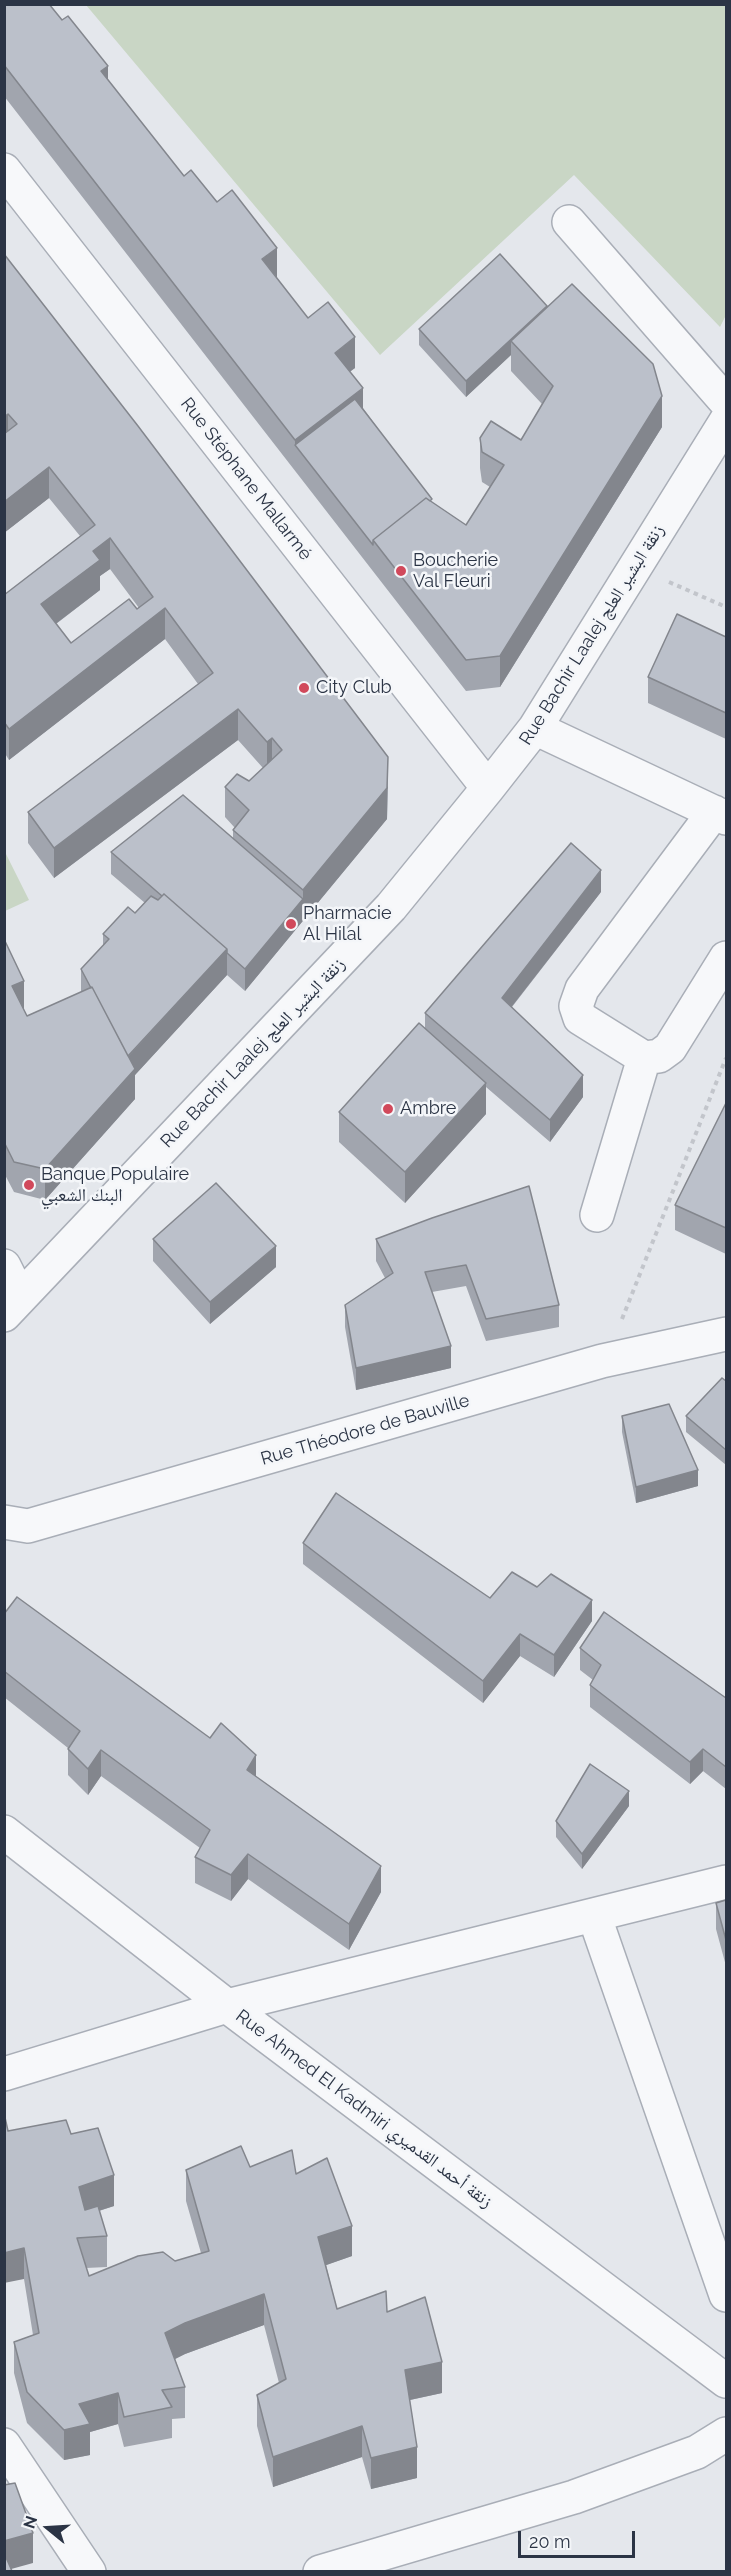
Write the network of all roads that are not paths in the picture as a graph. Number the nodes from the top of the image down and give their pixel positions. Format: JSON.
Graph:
{"nodes":[{"id":1,"x":4,"y":170,"type":"edge"},
{"id":2,"x":569,"y":222,"type":"dead end"},
{"id":3,"x":726,"y":402,"type":"edge"},
{"id":4,"x":726,"y":421,"type":"edge"},
{"id":5,"x":535,"y":728,"type":"junction"},
{"id":6,"x":489,"y":788,"type":"junction"},
{"id":7,"x":720,"y":814,"type":"edge"},
{"id":8,"x":726,"y":958,"type":"edge"},
{"id":9,"x":644,"y":1058,"type":"junction"},
{"id":10,"x":597,"y":1215,"type":"dead end"},
{"id":11,"x":4,"y":1266,"type":"edge"},
{"id":12,"x":10,"y":1300,"type":"edge"},
{"id":13,"x":726,"y":1334,"type":"edge"},
{"id":14,"x":4,"y":1522,"type":"edge"},
{"id":15,"x":4,"y":1832,"type":"edge"},
{"id":16,"x":726,"y":1882,"type":"edge"},
{"id":17,"x":594,"y":1915,"type":"junction"},
{"id":18,"x":227,"y":2006,"type":"junction"},
{"id":19,"x":4,"y":2074,"type":"edge"},
{"id":20,"x":726,"y":2295,"type":"edge"},
{"id":21,"x":726,"y":2381,"type":"edge"},
{"id":22,"x":726,"y":2434,"type":"edge"},
{"id":23,"x":4,"y":2445,"type":"edge"},
{"id":24,"x":88,"y":2571,"type":"edge"},
{"id":25,"x":320,"y":2571,"type":"edge"}],
"edges":[{"from":1,"to":6,"type":"street","name":"Rue Stéphane Mallarmé"},
{"from":2,"to":3,"type":"street"},
{"from":4,"to":5,"type":"street","name":"Rue Bachir Laalej زنقة البشير العلج"},
{"from":5,"to":6,"type":"street","name":"Rue Bachir Laalej زنقة البشير العلج"},
{"from":5,"to":7,"type":"street"},
{"from":6,"to":12,"type":"street","name":"Rue Bachir Laalej زنقة البشير العلج"},
{"from":7,"to":9,"type":"street"},
{"from":8,"to":9,"type":"street"},
{"from":9,"to":10,"type":"street"},
{"from":11,"to":12,"type":"street"},
{"from":13,"to":14,"type":"street","name":"Rue Théodore de Bauville"},
{"from":15,"to":18,"type":"street","name":"Rue Ahmed El Kadmiri زنقة أحمد القدميري"},
{"from":16,"to":17,"type":"street"},
{"from":17,"to":18,"type":"street"},
{"from":17,"to":20,"type":"street"},
{"from":18,"to":19,"type":"street"},
{"from":18,"to":21,"type":"street","name":"Rue Ahmed El Kadmiri زنقة أحمد القدميري"},
{"from":22,"to":25,"type":"street"},
{"from":23,"to":24,"type":"street"}]}
